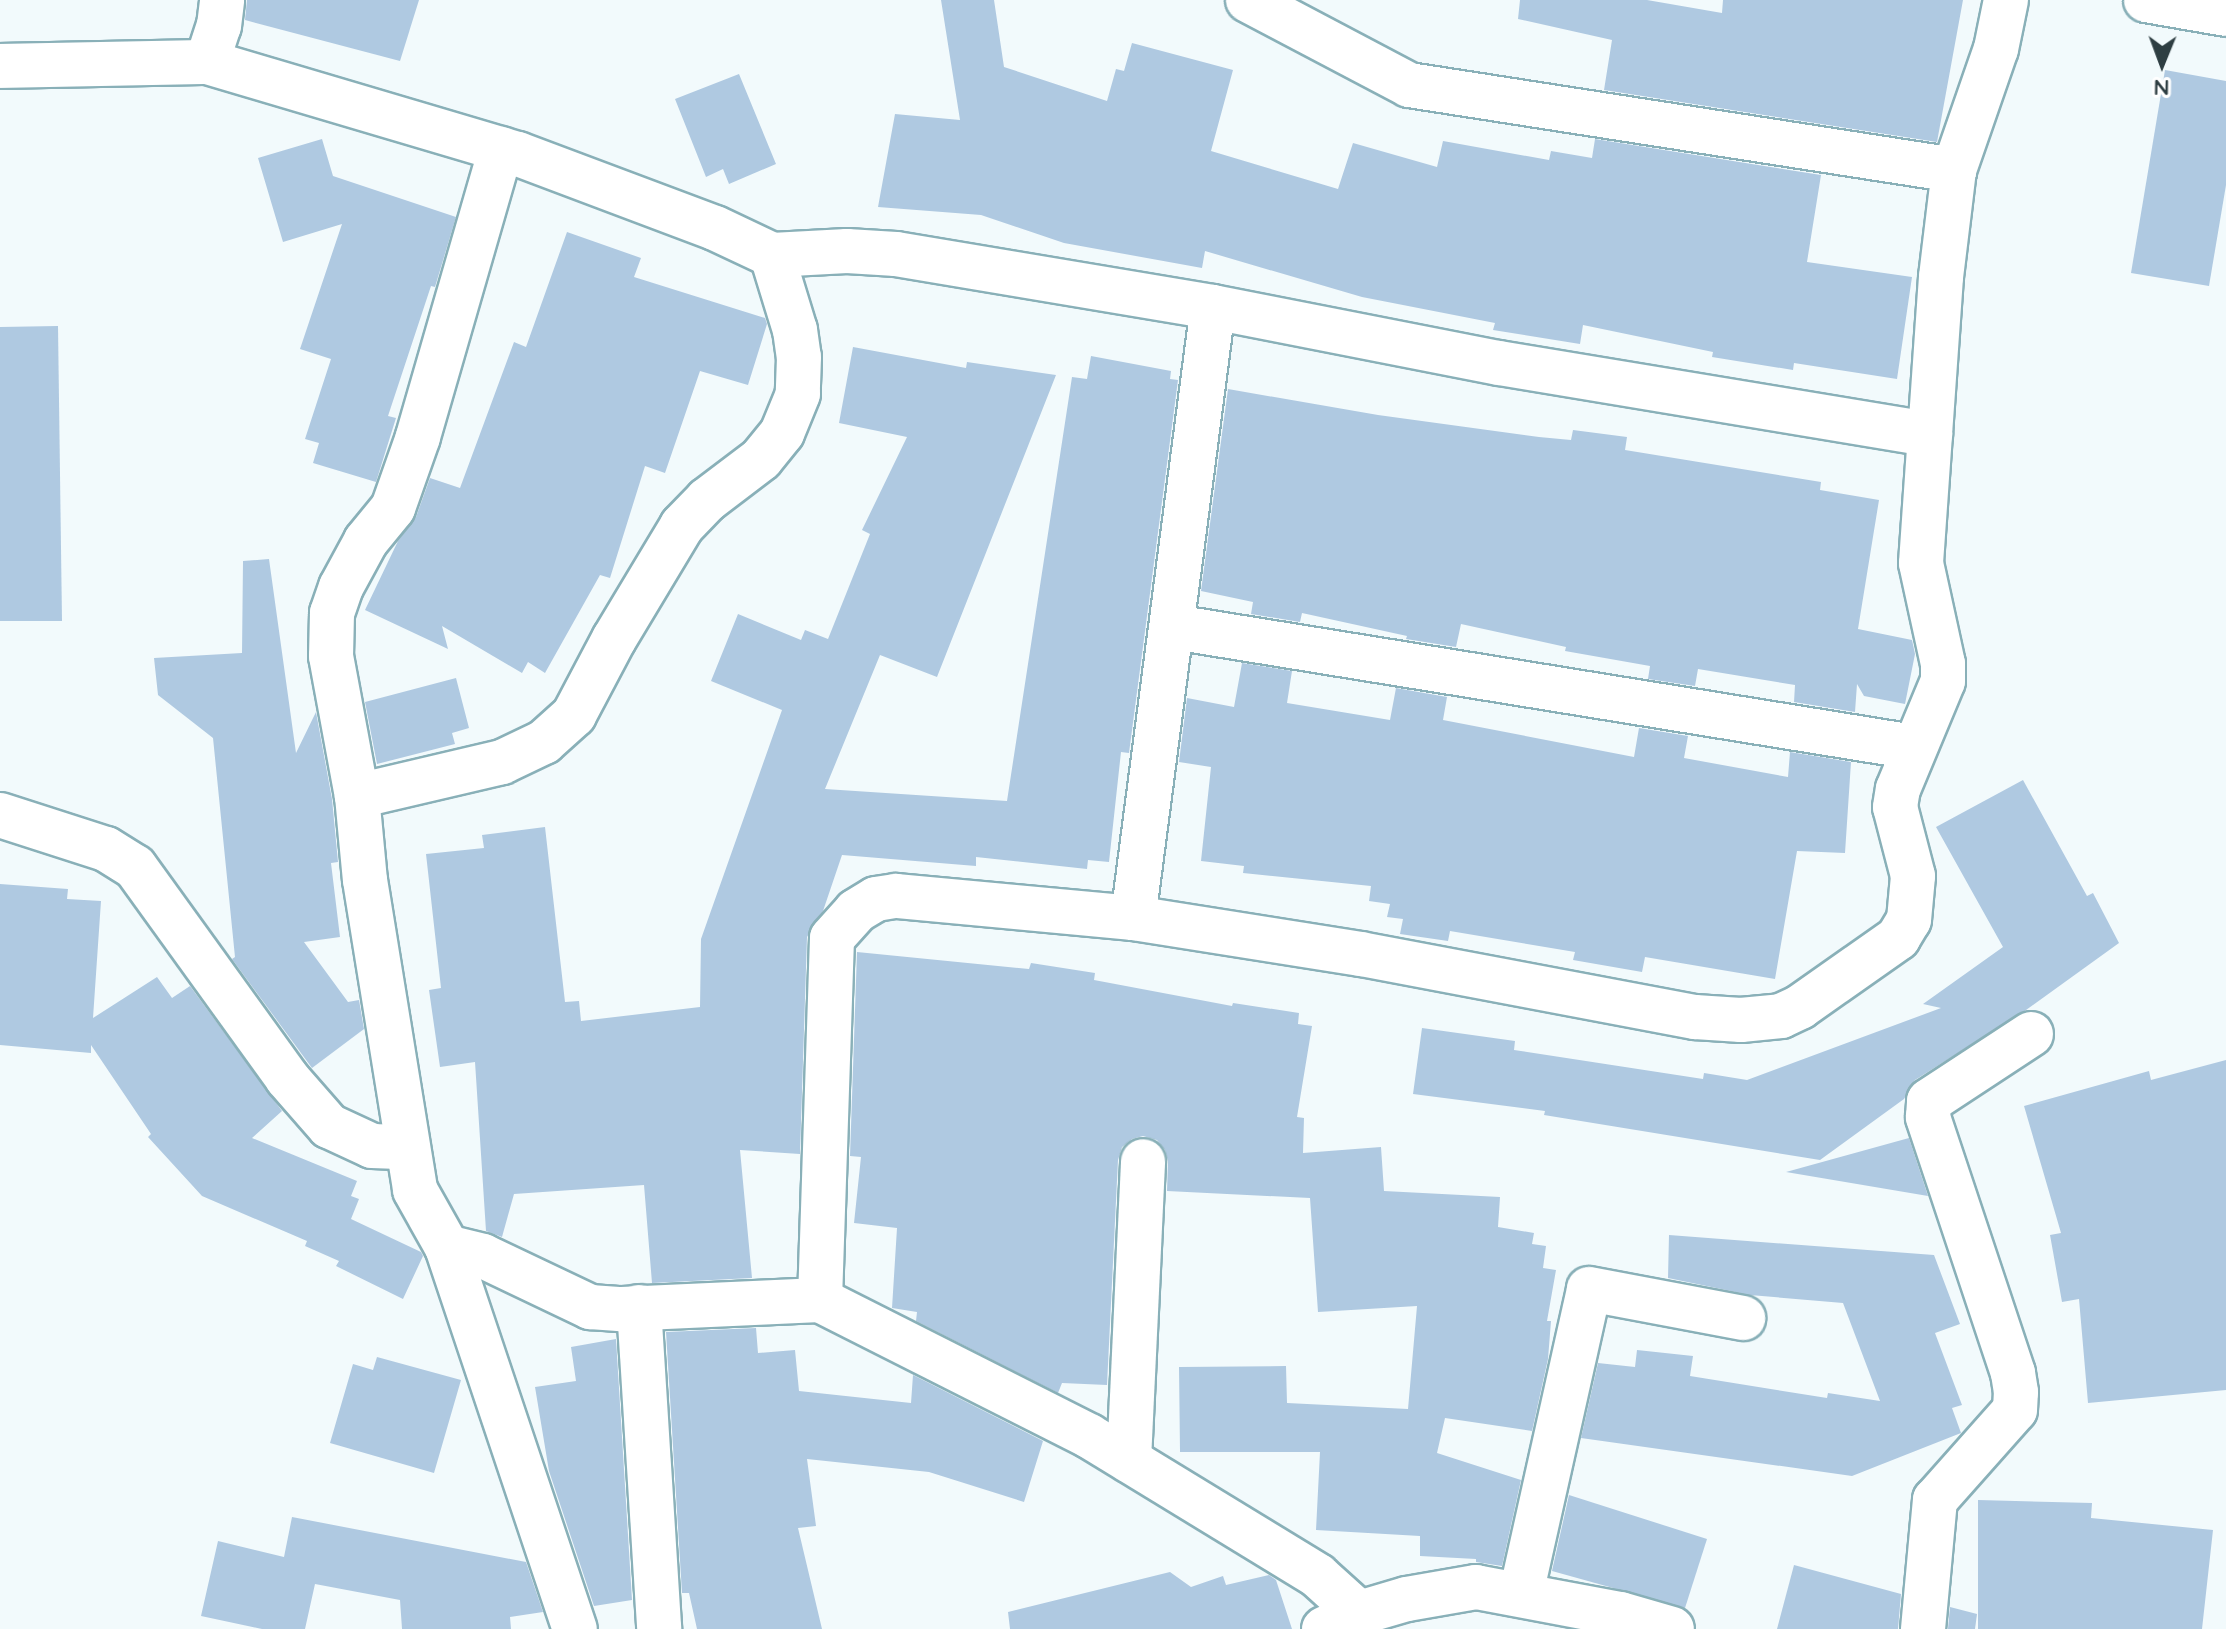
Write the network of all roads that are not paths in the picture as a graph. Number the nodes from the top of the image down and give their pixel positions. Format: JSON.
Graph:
{"nodes":[{"id":1,"x":222,"y":0,"type":"edge"},
{"id":2,"x":1248,"y":0,"type":"edge"},
{"id":3,"x":2006,"y":0,"type":"edge"},
{"id":4,"x":2146,"y":0,"type":"edge"},
{"id":5,"x":1292,"y":11,"type":"edge"},
{"id":6,"x":2226,"y":14,"type":"edge"},
{"id":7,"x":207,"y":62,"type":"junction"},
{"id":8,"x":0,"y":66,"type":"edge"},
{"id":9,"x":501,"y":149,"type":"junction"},
{"id":10,"x":1954,"y":170,"type":"junction"},
{"id":11,"x":772,"y":255,"type":"junction"},
{"id":12,"x":1213,"y":307,"type":"junction"},
{"id":13,"x":1930,"y":434,"type":"junction"},
{"id":14,"x":1174,"y":627,"type":"junction"},
{"id":15,"x":1913,"y":747,"type":"junction"},
{"id":16,"x":357,"y":796,"type":"junction"},
{"id":17,"x":0,"y":815,"type":"edge"},
{"id":18,"x":1133,"y":918,"type":"junction"},
{"id":19,"x":2031,"y":1034,"type":"dead end"},
{"id":20,"x":406,"y":1147,"type":"junction"},
{"id":21,"x":1143,"y":1161,"type":"dead end"},
{"id":22,"x":447,"y":1247,"type":"junction"},
{"id":23,"x":820,"y":1300,"type":"junction"},
{"id":24,"x":639,"y":1307,"type":"junction"},
{"id":25,"x":1743,"y":1318,"type":"dead end"},
{"id":26,"x":1129,"y":1460,"type":"junction"},
{"id":27,"x":1521,"y":1594,"type":"junction"},
{"id":28,"x":1576,"y":1617,"type":"edge"},
{"id":29,"x":1342,"y":1621,"type":"edge"},
{"id":30,"x":575,"y":1629,"type":"edge"},
{"id":31,"x":659,"y":1629,"type":"edge"},
{"id":32,"x":1672,"y":1629,"type":"edge"},
{"id":33,"x":1923,"y":1629,"type":"edge"}],
"edges":[{"from":1,"to":7,"type":"street"},
{"from":2,"to":5,"type":"street"},
{"from":3,"to":10,"type":"street"},
{"from":4,"to":6,"type":"street"},
{"from":5,"to":10,"type":"street"},
{"from":7,"to":8,"type":"street"},
{"from":7,"to":9,"type":"street"},
{"from":9,"to":11,"type":"street"},
{"from":9,"to":16,"type":"street"},
{"from":10,"to":13,"type":"street"},
{"from":11,"to":12,"type":"street"},
{"from":11,"to":16,"type":"street"},
{"from":12,"to":13,"type":"street"},
{"from":12,"to":14,"type":"street"},
{"from":13,"to":15,"type":"street"},
{"from":14,"to":15,"type":"street"},
{"from":14,"to":18,"type":"street"},
{"from":15,"to":18,"type":"street"},
{"from":16,"to":20,"type":"street"},
{"from":17,"to":20,"type":"street"},
{"from":18,"to":23,"type":"street"},
{"from":19,"to":33,"type":"street"},
{"from":20,"to":22,"type":"street"},
{"from":21,"to":26,"type":"street"},
{"from":22,"to":24,"type":"street"},
{"from":22,"to":30,"type":"street"},
{"from":23,"to":24,"type":"street"},
{"from":23,"to":26,"type":"street"},
{"from":24,"to":31,"type":"street"},
{"from":25,"to":27,"type":"street"},
{"from":26,"to":29,"type":"street"},
{"from":27,"to":28,"type":"street"},
{"from":27,"to":29,"type":"street"},
{"from":28,"to":32,"type":"street"}]}
